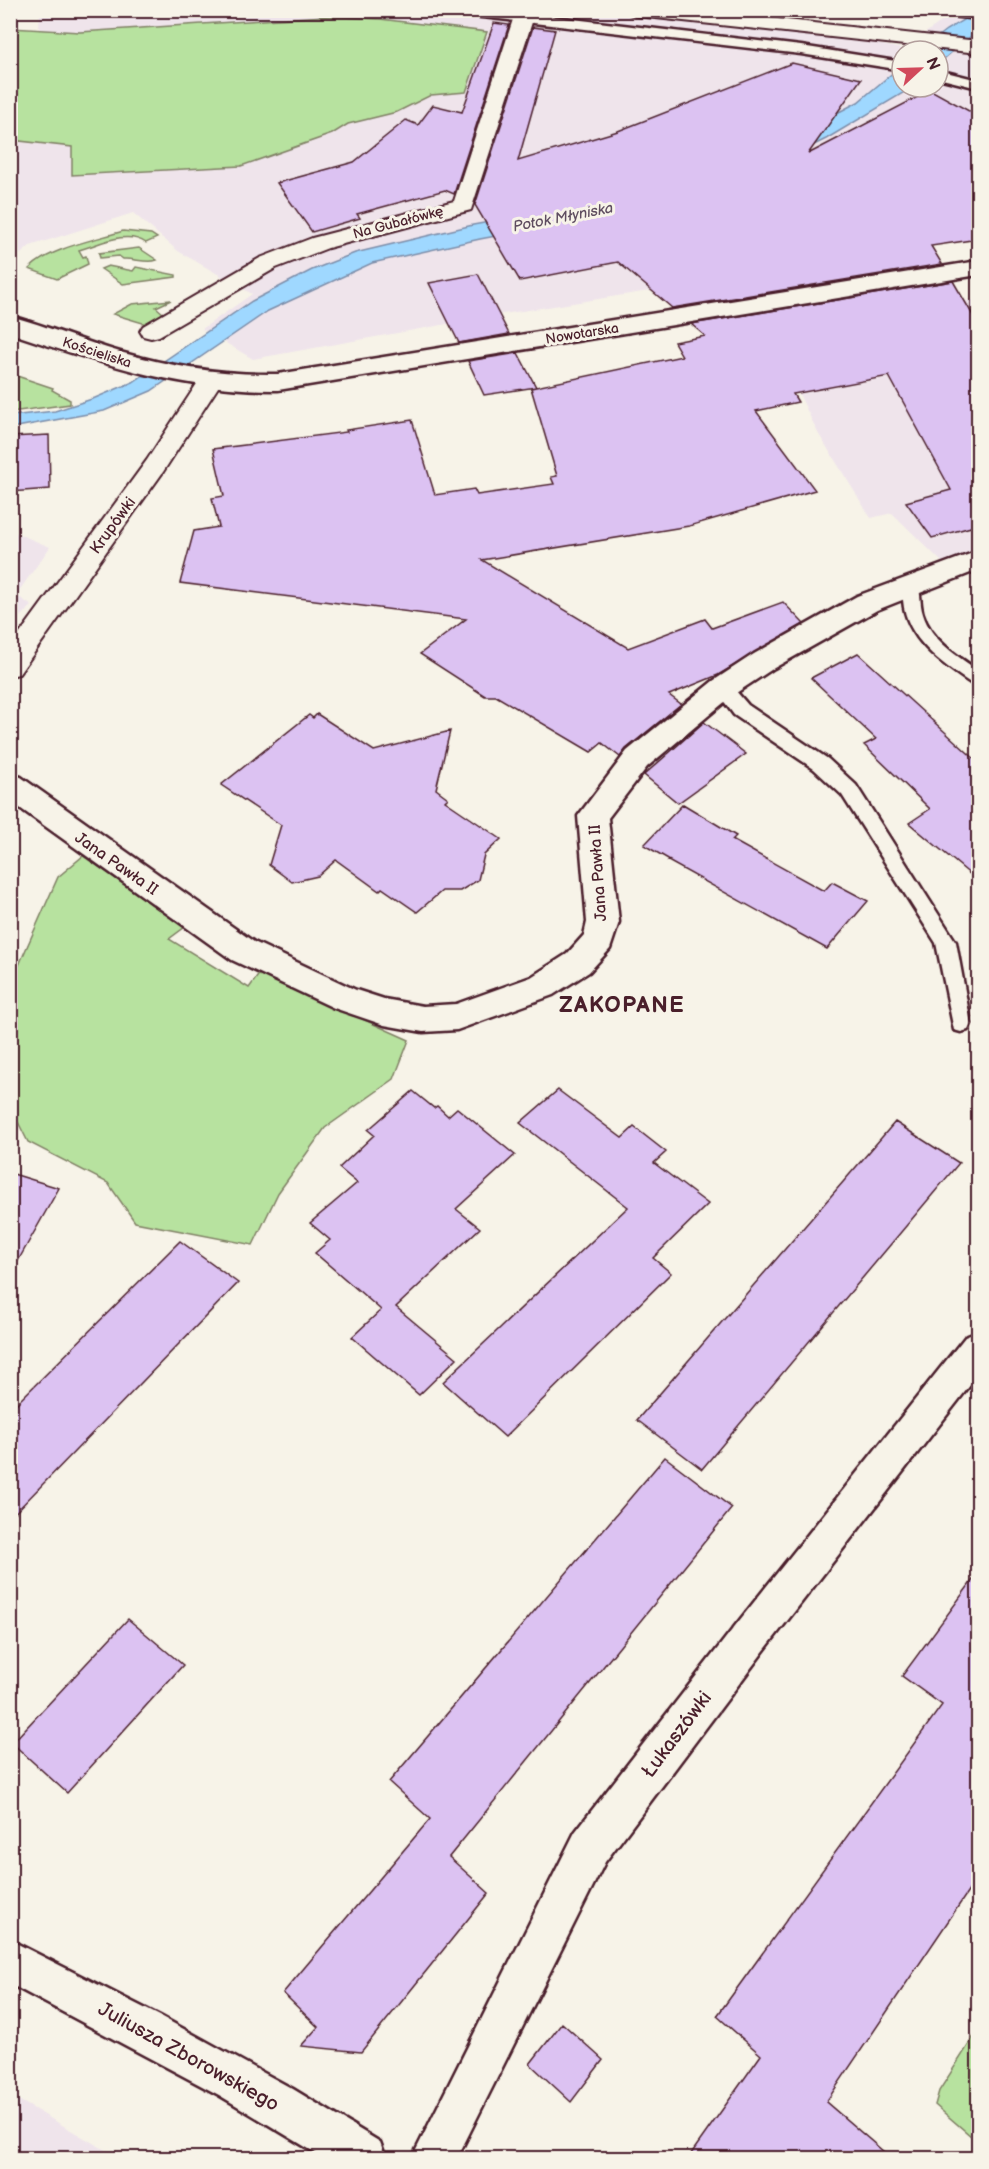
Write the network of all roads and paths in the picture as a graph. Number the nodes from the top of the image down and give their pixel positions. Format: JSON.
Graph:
{"nodes":[{"id":1,"x":456,"y":10,"type":"edge"},
{"id":2,"x":637,"y":10,"type":"edge"},
{"id":3,"x":951,"y":10,"type":"edge"},
{"id":4,"x":978,"y":14,"type":"edge"},
{"id":5,"x":525,"y":15,"type":"edge"},
{"id":6,"x":978,"y":47,"type":"edge"},
{"id":7,"x":890,"y":63,"type":"edge"},
{"id":8,"x":950,"y":77,"type":"edge"},
{"id":9,"x":978,"y":84,"type":"edge"},
{"id":10,"x":978,"y":268,"type":"edge"},
{"id":11,"x":10,"y":324,"type":"edge"},
{"id":12,"x":151,"y":331,"type":"dead end"},
{"id":13,"x":185,"y":377,"type":"joint"},
{"id":14,"x":210,"y":381,"type":"junction"},
{"id":15,"x":978,"y":560,"type":"edge"},
{"id":16,"x":910,"y":586,"type":"junction"},
{"id":17,"x":10,"y":667,"type":"edge"},
{"id":18,"x":978,"y":679,"type":"edge"},
{"id":19,"x":723,"y":688,"type":"junction"},
{"id":20,"x":10,"y":785,"type":"edge"},
{"id":21,"x":961,"y":1024,"type":"dead end"},
{"id":22,"x":978,"y":1348,"type":"edge"},
{"id":23,"x":10,"y":1961,"type":"edge"},
{"id":24,"x":364,"y":2158,"type":"edge"},
{"id":25,"x":434,"y":2158,"type":"edge"}],
"edges":[{"from":1,"to":5,"type":"lane"},
{"from":2,"to":6,"type":"street"},
{"from":3,"to":4,"type":"street"},
{"from":5,"to":7,"type":"lane"},
{"from":5,"to":12,"type":"street","name":"Na Gubałówkę"},
{"from":8,"to":9,"type":"lane"},
{"from":10,"to":14,"type":"street","name":"Nowotarska"},
{"from":11,"to":13,"type":"street","name":"Kościeliska"},
{"from":13,"to":14,"type":"street","name":"Nowotarska"},
{"from":14,"to":17,"type":"street","name":"Krupówki"},
{"from":15,"to":16,"type":"street","name":"Jana Pawła II"},
{"from":16,"to":18,"type":"lane"},
{"from":16,"to":19,"type":"street","name":"Jana Pawła II"},
{"from":19,"to":20,"type":"street","name":"Jana Pawła II"},
{"from":19,"to":21,"type":"lane"},
{"from":22,"to":25,"type":"street","name":"Łukaszówki"},
{"from":23,"to":24,"type":"street","name":"Juliusza Zborowskiego"}]}
